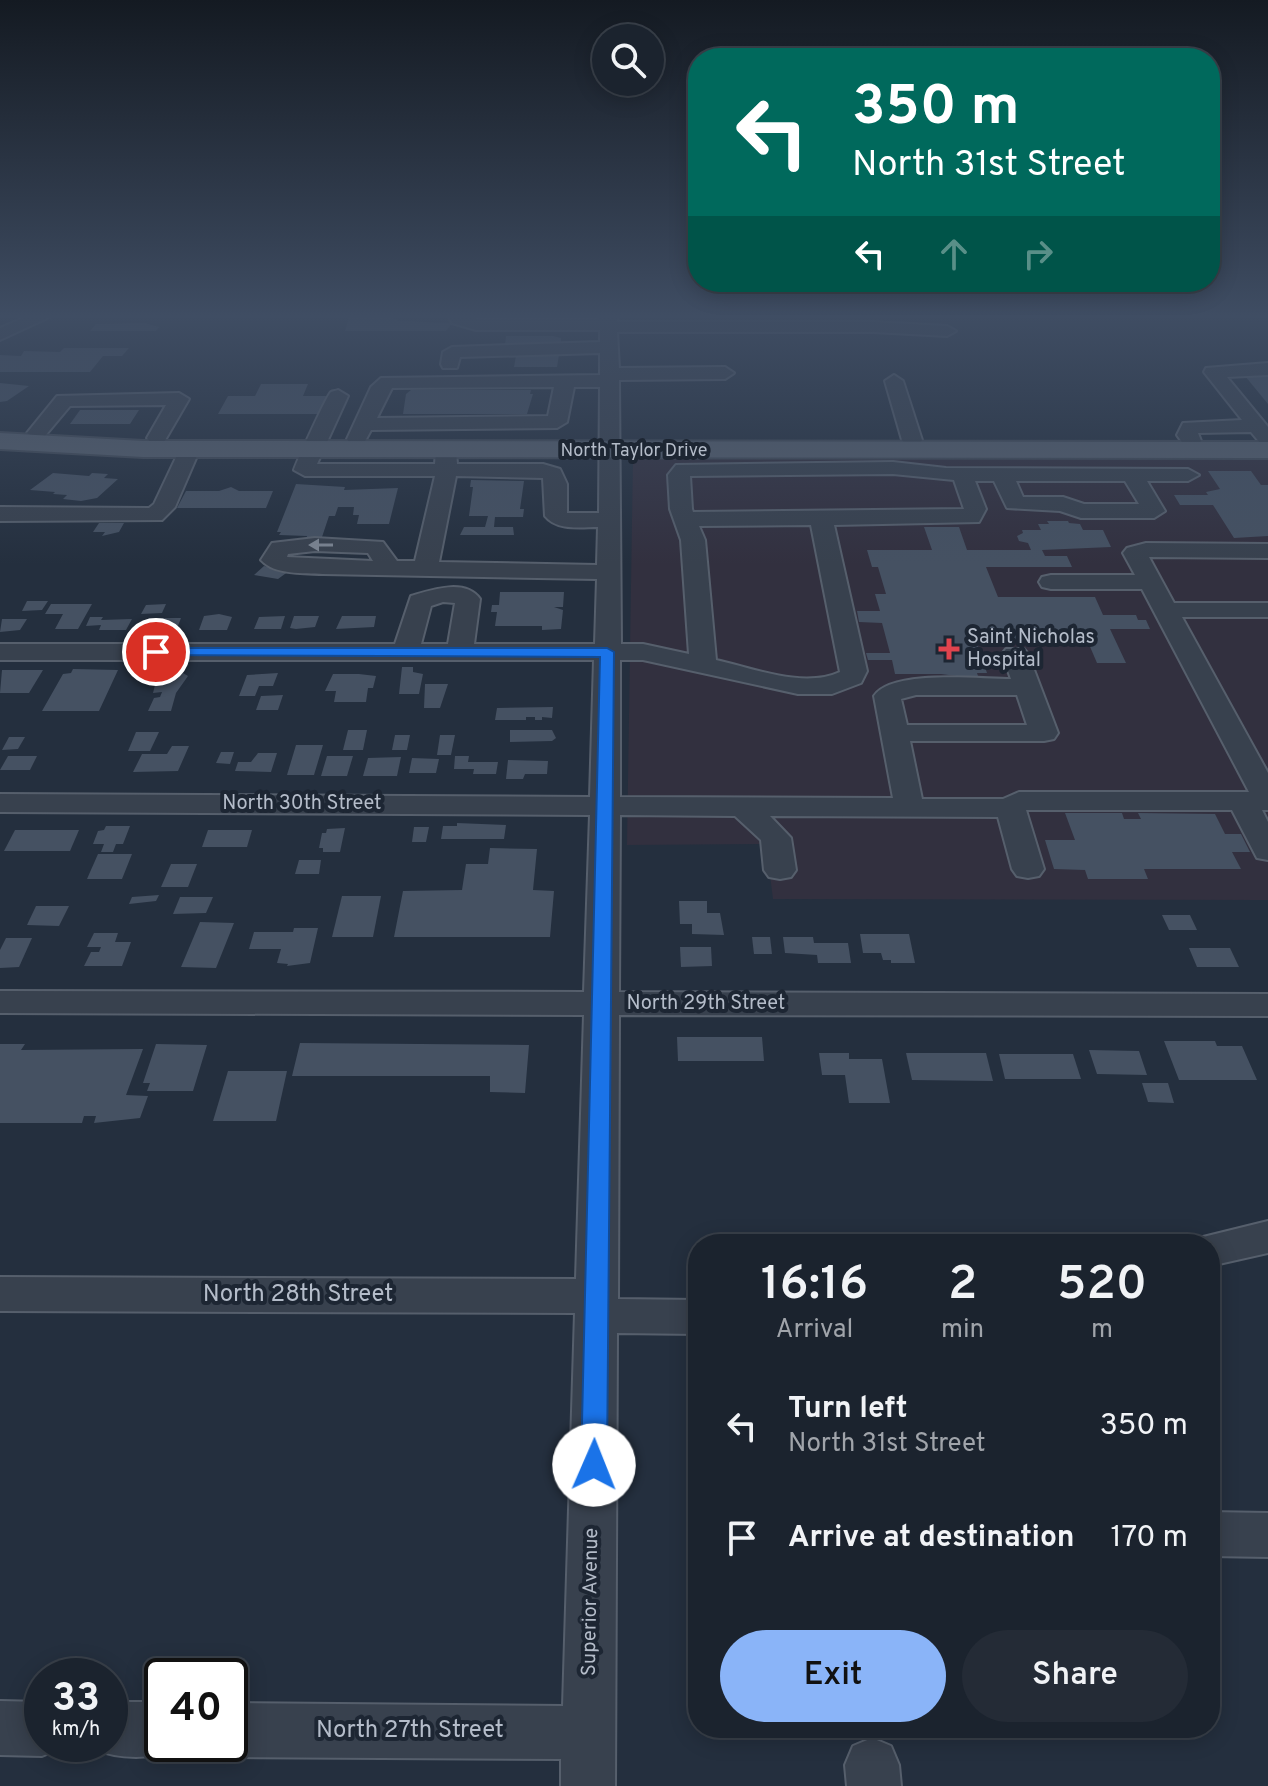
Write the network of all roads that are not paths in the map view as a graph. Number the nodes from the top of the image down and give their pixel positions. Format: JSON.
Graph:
{"nodes":[{"id":1,"x":337,"y":397,"type":"edge"},
{"id":2,"x":376,"y":397,"type":"edge"},
{"id":3,"x":562,"y":397,"type":"edge"},
{"id":4,"x":609,"y":397,"type":"edge"},
{"id":5,"x":899,"y":397,"type":"edge"},
{"id":6,"x":1234,"y":397,"type":"edge"},
{"id":7,"x":0,"y":431,"type":"edge"},
{"id":8,"x":361,"y":431,"type":"junction"},
{"id":9,"x":37,"y":433,"type":"junction"},
{"id":10,"x":1264,"y":435,"type":"edge"},
{"id":11,"x":157,"y":438,"type":"junction"},
{"id":12,"x":912,"y":440,"type":"junction"},
{"id":13,"x":0,"y":441,"type":"edge"},
{"id":14,"x":315,"y":444,"type":"junction"},
{"id":15,"x":610,"y":446,"type":"junction"},
{"id":16,"x":1019,"y":446,"type":"junction"},
{"id":17,"x":1182,"y":446,"type":"junction"},
{"id":18,"x":190,"y":449,"type":"junction"},
{"id":19,"x":1268,"y":450,"type":"edge"},
{"id":20,"x":446,"y":460,"type":"junction"},
{"id":21,"x":851,"y":468,"type":"junction"},
{"id":22,"x":962,"y":474,"type":"junction"},
{"id":23,"x":1002,"y":474,"type":"junction"},
{"id":24,"x":1036,"y":474,"type":"junction"},
{"id":25,"x":1136,"y":481,"type":"junction"},
{"id":26,"x":0,"y":514,"type":"edge"},
{"id":27,"x":821,"y":518,"type":"junction"},
{"id":28,"x":864,"y":518,"type":"junction"},
{"id":29,"x":686,"y":519,"type":"junction"},
{"id":30,"x":609,"y":520,"type":"junction"},
{"id":31,"x":1264,"y":557,"type":"edge"},
{"id":32,"x":386,"y":568,"type":"dead end"},
{"id":33,"x":428,"y":568,"type":"junction"},
{"id":34,"x":609,"y":572,"type":"junction"},
{"id":35,"x":1051,"y":582,"type":"dead end"},
{"id":36,"x":1149,"y":582,"type":"junction"},
{"id":37,"x":1164,"y":610,"type":"junction"},
{"id":38,"x":1268,"y":610,"type":"edge"},
{"id":39,"x":0,"y":652,"type":"edge"},
{"id":40,"x":406,"y":652,"type":"junction"},
{"id":41,"x":460,"y":652,"type":"junction"},
{"id":42,"x":607,"y":652,"type":"junction"},
{"id":43,"x":1015,"y":654,"type":"dead end"},
{"id":44,"x":703,"y":665,"type":"junction"},
{"id":45,"x":1027,"y":687,"type":"junction"},
{"id":46,"x":893,"y":733,"type":"junction"},
{"id":47,"x":1259,"y":801,"type":"edge"},
{"id":48,"x":0,"y":803,"type":"edge"},
{"id":49,"x":605,"y":805,"type":"junction"},
{"id":50,"x":742,"y":806,"type":"junction"},
{"id":51,"x":909,"y":807,"type":"junction"},
{"id":52,"x":1010,"y":808,"type":"junction"},
{"id":53,"x":1268,"y":851,"type":"edge"},
{"id":54,"x":1028,"y":869,"type":"dead end"},
{"id":55,"x":780,"y":870,"type":"dead end"},
{"id":56,"x":0,"y":1002,"type":"edge"},
{"id":57,"x":601,"y":1004,"type":"junction"},
{"id":58,"x":1268,"y":1005,"type":"edge"},
{"id":59,"x":1268,"y":1237,"type":"edge"},
{"id":60,"x":1220,"y":1248,"type":"edge"},
{"id":61,"x":0,"y":1294,"type":"edge"},
{"id":62,"x":596,"y":1306,"type":"junction"},
{"id":63,"x":688,"y":1316,"type":"edge"},
{"id":64,"x":1220,"y":1534,"type":"edge"},
{"id":65,"x":1268,"y":1535,"type":"edge"},
{"id":66,"x":0,"y":1728,"type":"edge"},
{"id":67,"x":24,"y":1729,"type":"edge"},
{"id":68,"x":248,"y":1730,"type":"edge"},
{"id":69,"x":589,"y":1733,"type":"junction"},
{"id":70,"x":588,"y":1786,"type":"edge"}],
"edges":[{"from":1,"to":14,"type":"street"},
{"from":2,"to":8,"type":"street"},
{"from":3,"to":8,"type":"street"},
{"from":4,"to":15,"type":"street","name":"Superior Avenue"},
{"from":5,"to":12,"type":"street"},
{"from":6,"to":10,"type":"street"},
{"from":7,"to":9,"type":"main road","name":"North Taylor Drive"},
{"from":8,"to":14,"type":"main road","name":"North Taylor Drive"},
{"from":8,"to":15,"type":"main road","name":"North Taylor Drive"},
{"from":9,"to":11,"type":"main road","name":"North Taylor Drive"},
{"from":9,"to":11,"type":"street"},
{"from":10,"to":17,"type":"main road","name":"North Taylor Drive"},
{"from":11,"to":14,"type":"main road","name":"North Taylor Drive"},
{"from":12,"to":15,"type":"main road","name":"North Taylor Drive"},
{"from":12,"to":16,"type":"main road","name":"North Taylor Drive"},
{"from":13,"to":18,"type":"main road","name":"North Taylor Drive"},
{"from":14,"to":18,"type":"main road","name":"North Taylor Drive"},
{"from":14,"to":20,"type":"main road","name":"North Taylor Drive"},
{"from":15,"to":16,"type":"main road","name":"North Taylor Drive"},
{"from":15,"to":20,"type":"main road","name":"North Taylor Drive"},
{"from":15,"to":30,"type":"street","name":"Superior Avenue"},
{"from":16,"to":17,"type":"main road","name":"North Taylor Drive"},
{"from":16,"to":24,"type":"street"},
{"from":17,"to":19,"type":"main road","name":"North Taylor Drive"},
{"from":17,"to":25,"type":"street"},
{"from":18,"to":26,"type":"street"},
{"from":20,"to":30,"type":"street"},
{"from":20,"to":33,"type":"street"},
{"from":21,"to":22,"type":"street"},
{"from":21,"to":28,"type":"street"},
{"from":21,"to":29,"type":"street"},
{"from":22,"to":23,"type":"street"},
{"from":22,"to":28,"type":"street"},
{"from":23,"to":24,"type":"street"},
{"from":23,"to":25,"type":"street"},
{"from":24,"to":25,"type":"street"},
{"from":27,"to":28,"type":"street"},
{"from":27,"to":29,"type":"street"},
{"from":27,"to":44,"type":"street"},
{"from":29,"to":44,"type":"street"},
{"from":30,"to":34,"type":"street","name":"Superior Avenue"},
{"from":31,"to":36,"type":"street"},
{"from":32,"to":33,"type":"street"},
{"from":33,"to":34,"type":"street"},
{"from":34,"to":42,"type":"street","name":"Superior Avenue"},
{"from":35,"to":36,"type":"street"},
{"from":36,"to":37,"type":"street"},
{"from":37,"to":38,"type":"street"},
{"from":37,"to":47,"type":"street"},
{"from":39,"to":40,"type":"street"},
{"from":40,"to":41,"type":"street"},
{"from":40,"to":41,"type":"street"},
{"from":41,"to":42,"type":"street"},
{"from":42,"to":44,"type":"street"},
{"from":42,"to":49,"type":"street","name":"Superior Avenue"},
{"from":43,"to":45,"type":"street"},
{"from":45,"to":46,"type":"street"},
{"from":45,"to":46,"type":"street"},
{"from":46,"to":51,"type":"street"},
{"from":47,"to":52,"type":"street","name":"North 30th Street"},
{"from":47,"to":53,"type":"street"},
{"from":48,"to":49,"type":"street","name":"North 30th Street"},
{"from":49,"to":50,"type":"street","name":"North 30th Street"},
{"from":49,"to":57,"type":"street","name":"Superior Avenue"},
{"from":50,"to":51,"type":"street","name":"North 30th Street"},
{"from":50,"to":55,"type":"street"},
{"from":51,"to":52,"type":"street","name":"North 30th Street"},
{"from":52,"to":54,"type":"street"},
{"from":56,"to":57,"type":"street","name":"North 29th Street"},
{"from":57,"to":58,"type":"street","name":"North 29th Street"},
{"from":57,"to":62,"type":"street","name":"Superior Avenue"},
{"from":59,"to":60,"type":"street"},
{"from":61,"to":62,"type":"street","name":"North 28th Street"},
{"from":62,"to":63,"type":"street","name":"North 28th Street"},
{"from":62,"to":69,"type":"street","name":"Superior Avenue"},
{"from":64,"to":65,"type":"street"},
{"from":66,"to":67,"type":"street"},
{"from":68,"to":69,"type":"street","name":"North 27th Street"},
{"from":69,"to":70,"type":"street","name":"Superior Avenue"}]}
